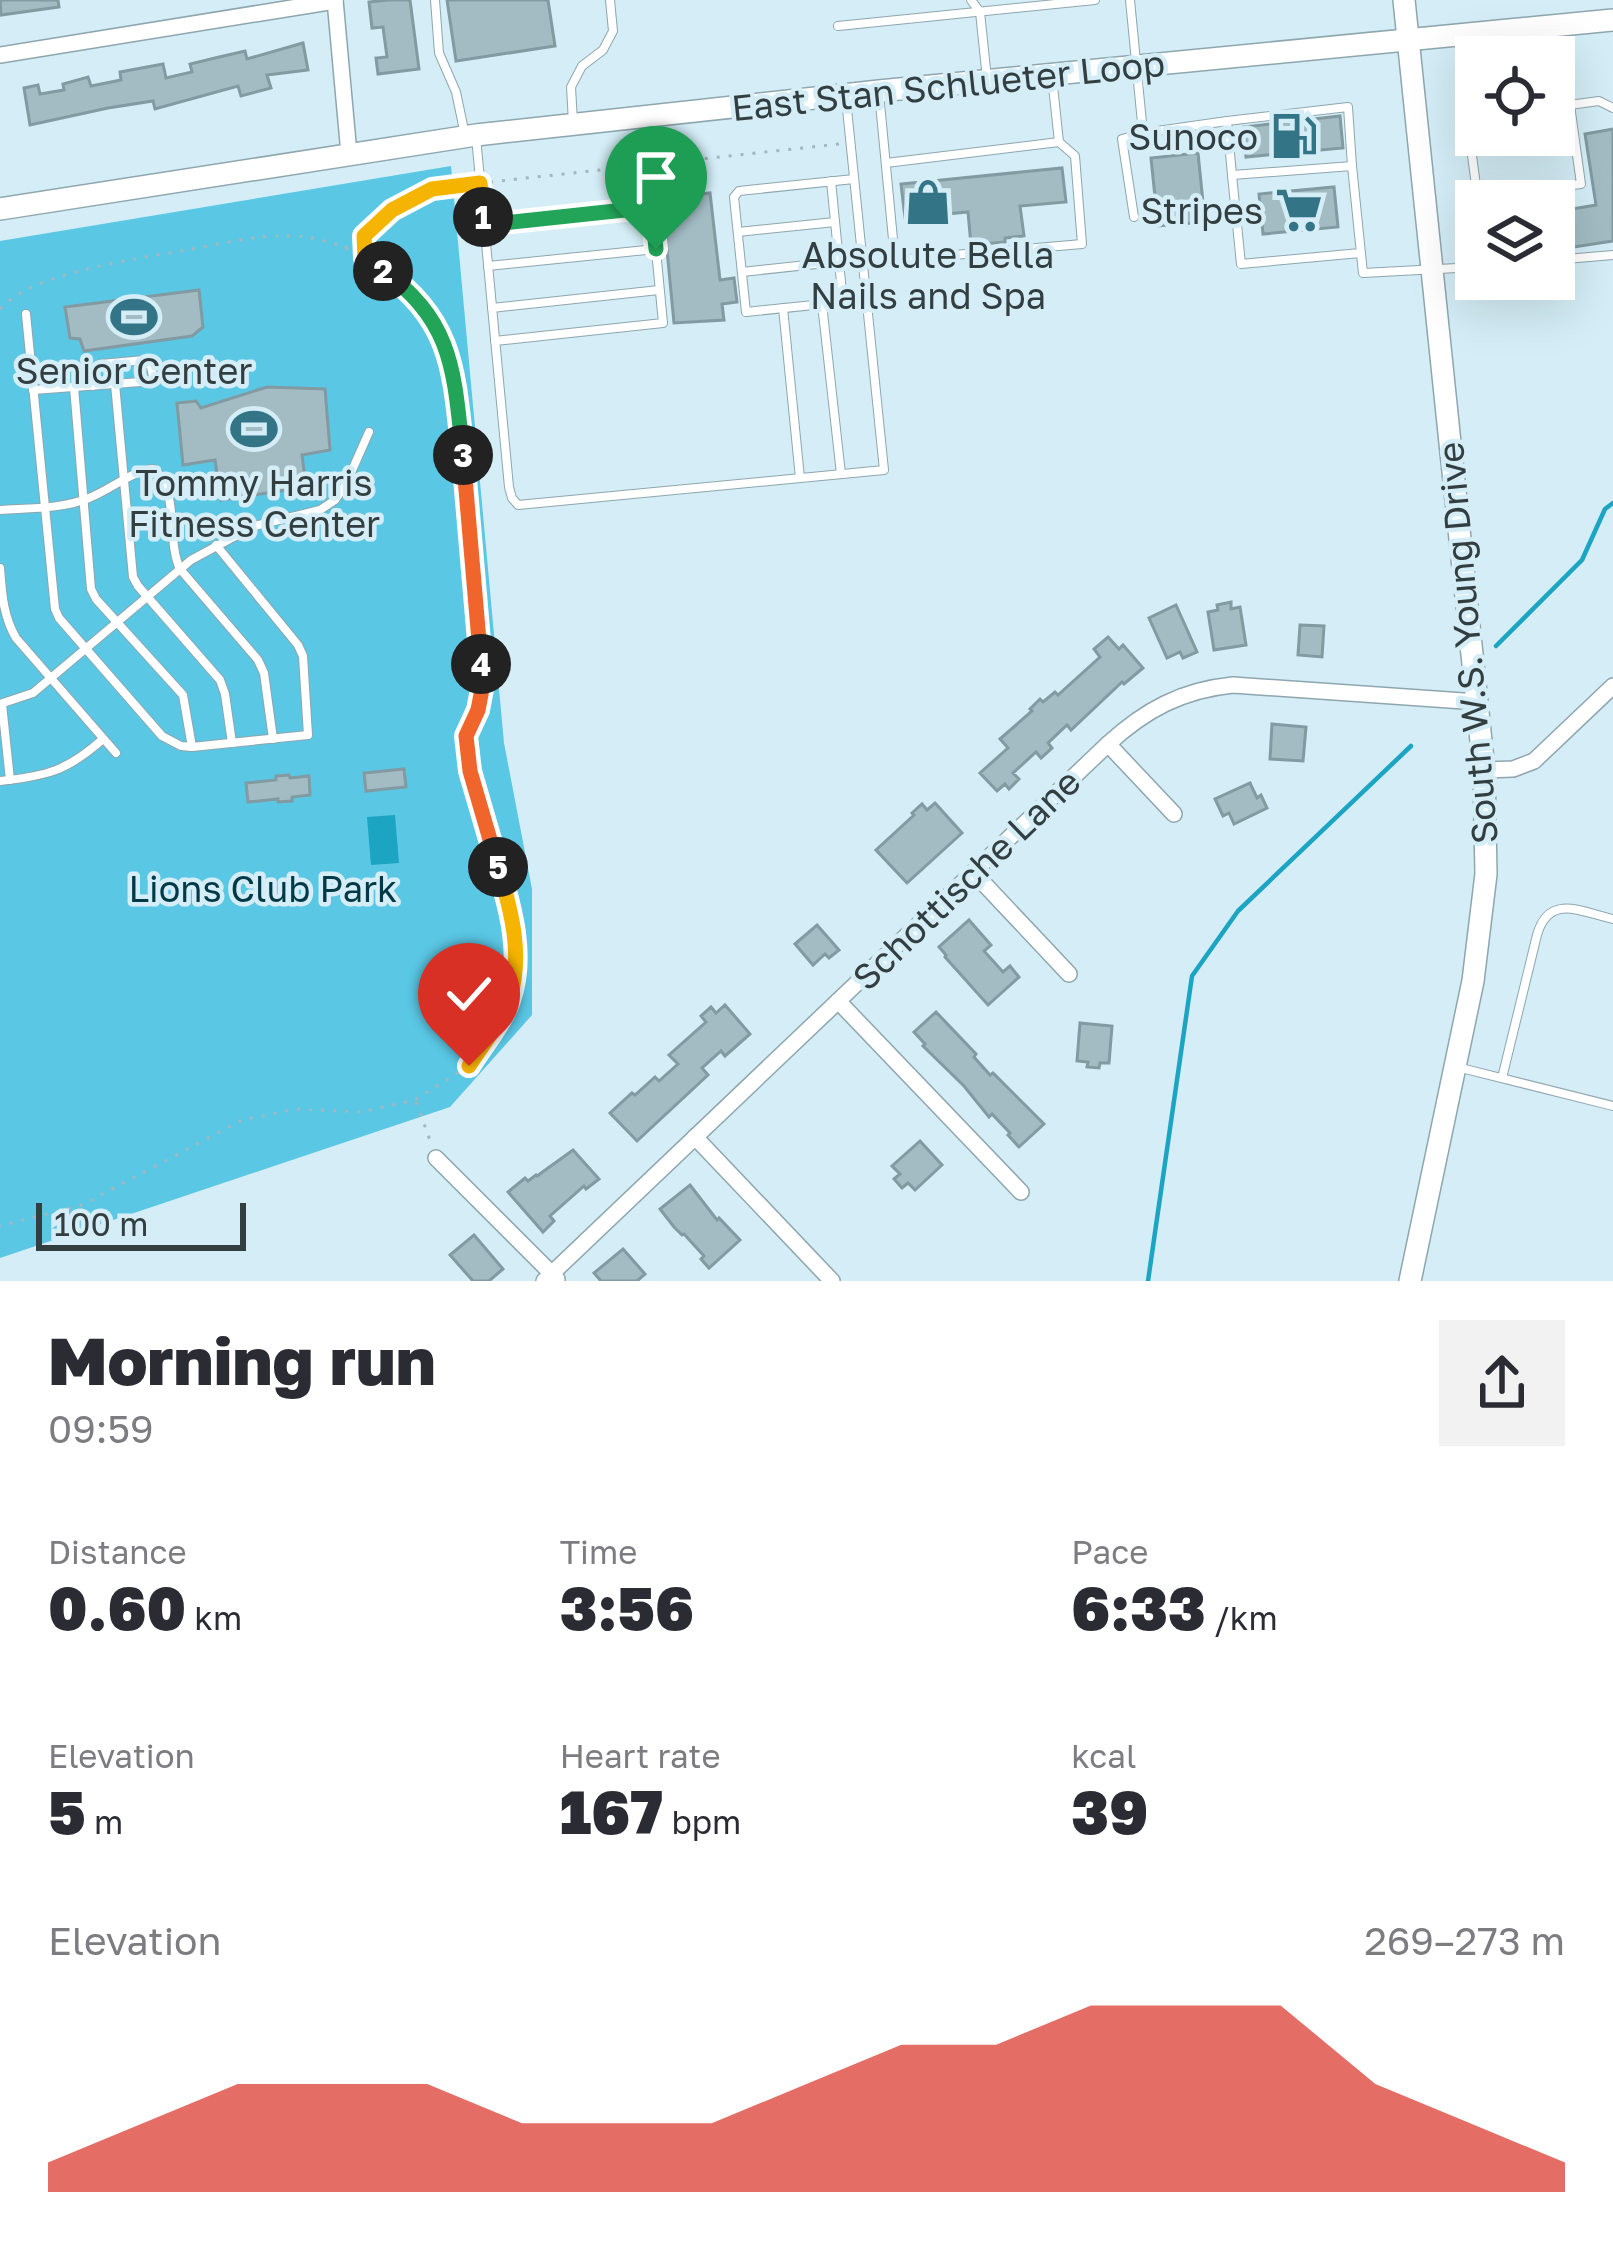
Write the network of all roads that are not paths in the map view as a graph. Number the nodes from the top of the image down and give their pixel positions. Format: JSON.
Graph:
{"nodes":[{"id":1,"x":435,"y":0,"type":"edge"},
{"id":2,"x":610,"y":0,"type":"edge"},
{"id":3,"x":971,"y":0,"type":"edge"},
{"id":4,"x":988,"y":0,"type":"edge"},
{"id":5,"x":1095,"y":0,"type":"edge"},
{"id":6,"x":1130,"y":0,"type":"edge"},
{"id":7,"x":1404,"y":0,"type":"edge"},
{"id":8,"x":335,"y":1,"type":"edge"},
{"id":9,"x":980,"y":12,"type":"junction"},
{"id":10,"x":1613,"y":20,"type":"edge"},
{"id":11,"x":838,"y":26,"type":"dead end"},
{"id":12,"x":1408,"y":40,"type":"junction"},
{"id":13,"x":0,"y":55,"type":"edge"},
{"id":14,"x":1136,"y":66,"type":"junction"},
{"id":15,"x":1052,"y":74,"type":"junction"},
{"id":16,"x":987,"y":81,"type":"junction"},
{"id":17,"x":879,"y":91,"type":"junction"},
{"id":18,"x":846,"y":95,"type":"junction"},
{"id":19,"x":1575,"y":104,"type":"edge"},
{"id":20,"x":1613,"y":108,"type":"edge"},
{"id":21,"x":1227,"y":121,"type":"junction"},
{"id":22,"x":573,"y":124,"type":"junction"},
{"id":23,"x":1143,"y":133,"type":"junction"},
{"id":24,"x":470,"y":136,"type":"junction"},
{"id":25,"x":1575,"y":141,"type":"edge"},
{"id":26,"x":1059,"y":142,"type":"junction"},
{"id":27,"x":349,"y":154,"type":"junction"},
{"id":28,"x":886,"y":163,"type":"junction"},
{"id":29,"x":1352,"y":166,"type":"junction"},
{"id":30,"x":1232,"y":175,"type":"junction"},
{"id":31,"x":854,"y":178,"type":"junction"},
{"id":32,"x":831,"y":181,"type":"junction"},
{"id":33,"x":1575,"y":185,"type":"edge"},
{"id":34,"x":0,"y":209,"type":"edge"},
{"id":35,"x":1134,"y":217,"type":"dead end"},
{"id":36,"x":835,"y":222,"type":"junction"},
{"id":37,"x":484,"y":225,"type":"junction"},
{"id":38,"x":738,"y":232,"type":"junction"},
{"id":39,"x":656,"y":249,"type":"junction"},
{"id":40,"x":1360,"y":253,"type":"junction"},
{"id":41,"x":1613,"y":255,"type":"edge"},
{"id":42,"x":1575,"y":258,"type":"edge"},
{"id":43,"x":862,"y":260,"type":"junction"},
{"id":44,"x":839,"y":262,"type":"junction"},
{"id":45,"x":488,"y":266,"type":"junction"},
{"id":46,"x":1455,"y":268,"type":"edge"},
{"id":47,"x":1432,"y":269,"type":"junction"},
{"id":48,"x":742,"y":272,"type":"junction"},
{"id":49,"x":659,"y":290,"type":"junction"},
{"id":50,"x":822,"y":304,"type":"junction"},
{"id":51,"x":492,"y":308,"type":"junction"},
{"id":52,"x":783,"y":308,"type":"junction"},
{"id":53,"x":26,"y":314,"type":"dead end"},
{"id":54,"x":495,"y":341,"type":"junction"},
{"id":55,"x":115,"y":384,"type":"junction"},
{"id":56,"x":93,"y":386,"type":"junction"},
{"id":57,"x":74,"y":387,"type":"junction"},
{"id":58,"x":33,"y":390,"type":"junction"},
{"id":59,"x":369,"y":432,"type":"dead end"},
{"id":60,"x":841,"y":474,"type":"junction"},
{"id":61,"x":800,"y":478,"type":"junction"},
{"id":62,"x":124,"y":480,"type":"junction"},
{"id":63,"x":85,"y":500,"type":"junction"},
{"id":64,"x":45,"y":506,"type":"junction"},
{"id":65,"x":0,"y":510,"type":"edge"},
{"id":66,"x":216,"y":545,"type":"junction"},
{"id":67,"x":0,"y":568,"type":"edge"},
{"id":68,"x":180,"y":569,"type":"junction"},
{"id":69,"x":147,"y":597,"type":"junction"},
{"id":70,"x":117,"y":623,"type":"junction"},
{"id":71,"x":87,"y":649,"type":"junction"},
{"id":72,"x":51,"y":680,"type":"junction"},
{"id":73,"x":1613,"y":686,"type":"edge"},
{"id":74,"x":1478,"y":702,"type":"junction"},
{"id":75,"x":1,"y":704,"type":"edge"},
{"id":76,"x":103,"y":739,"type":"junction"},
{"id":77,"x":273,"y":739,"type":"junction"},
{"id":78,"x":3,"y":742,"type":"edge"},
{"id":79,"x":232,"y":743,"type":"junction"},
{"id":80,"x":1108,"y":744,"type":"junction"},
{"id":81,"x":192,"y":747,"type":"junction"},
{"id":82,"x":116,"y":753,"type":"dead end"},
{"id":83,"x":1484,"y":770,"type":"junction"},
{"id":84,"x":5,"y":780,"type":"edge"},
{"id":85,"x":1174,"y":814,"type":"dead end"},
{"id":86,"x":973,"y":872,"type":"junction"},
{"id":87,"x":1613,"y":919,"type":"edge"},
{"id":88,"x":1070,"y":974,"type":"dead end"},
{"id":89,"x":838,"y":1001,"type":"junction"},
{"id":90,"x":1455,"y":1066,"type":"junction"},
{"id":91,"x":1502,"y":1078,"type":"junction"},
{"id":92,"x":1613,"y":1106,"type":"edge"},
{"id":93,"x":695,"y":1137,"type":"junction"},
{"id":94,"x":436,"y":1158,"type":"road end"},
{"id":95,"x":1021,"y":1192,"type":"dead end"},
{"id":96,"x":552,"y":1279,"type":"edge"},
{"id":97,"x":832,"y":1281,"type":"edge"},
{"id":98,"x":1410,"y":1281,"type":"edge"}],
"edges":[{"from":1,"to":24,"type":"lane"},
{"from":2,"to":22,"type":"lane"},
{"from":3,"to":9,"type":"lane"},
{"from":4,"to":9,"type":"lane"},
{"from":5,"to":9,"type":"lane"},
{"from":6,"to":14,"type":"lane"},
{"from":7,"to":12,"type":"main road","name":"South W.S. Young Drive"},
{"from":8,"to":13,"type":"street"},
{"from":8,"to":27,"type":"street"},
{"from":9,"to":11,"type":"lane"},
{"from":9,"to":16,"type":"lane"},
{"from":10,"to":12,"type":"main road","name":"East Stan Schlueter Loop"},
{"from":12,"to":14,"type":"main road","name":"East Stan Schlueter Loop"},
{"from":12,"to":47,"type":"main road","name":"South W.S. Young Drive"},
{"from":14,"to":15,"type":"main road","name":"East Stan Schlueter Loop"},
{"from":14,"to":23,"type":"lane"},
{"from":15,"to":16,"type":"main road","name":"East Stan Schlueter Loop"},
{"from":15,"to":26,"type":"lane"},
{"from":16,"to":17,"type":"main road","name":"East Stan Schlueter Loop"},
{"from":17,"to":18,"type":"main road","name":"East Stan Schlueter Loop"},
{"from":17,"to":28,"type":"lane"},
{"from":18,"to":22,"type":"main road","name":"East Stan Schlueter Loop"},
{"from":18,"to":31,"type":"lane"},
{"from":19,"to":20,"type":"lane"},
{"from":21,"to":23,"type":"lane"},
{"from":21,"to":29,"type":"lane"},
{"from":21,"to":30,"type":"lane"},
{"from":22,"to":24,"type":"main road","name":"East Stan Schlueter Loop"},
{"from":23,"to":35,"type":"lane"},
{"from":24,"to":27,"type":"main road","name":"East Stan Schlueter Loop"},
{"from":24,"to":37,"type":"lane"},
{"from":25,"to":33,"type":"lane"},
{"from":26,"to":28,"type":"lane"},
{"from":26,"to":28,"type":"lane"},
{"from":27,"to":34,"type":"main road","name":"East Stan Schlueter Loop"},
{"from":29,"to":30,"type":"lane"},
{"from":29,"to":40,"type":"lane"},
{"from":30,"to":40,"type":"lane"},
{"from":31,"to":32,"type":"lane"},
{"from":31,"to":43,"type":"lane"},
{"from":32,"to":36,"type":"lane"},
{"from":32,"to":38,"type":"lane"},
{"from":36,"to":38,"type":"lane"},
{"from":36,"to":44,"type":"lane"},
{"from":37,"to":39,"type":"lane"},
{"from":37,"to":45,"type":"lane"},
{"from":38,"to":48,"type":"lane"},
{"from":39,"to":45,"type":"lane"},
{"from":39,"to":49,"type":"lane"},
{"from":40,"to":47,"type":"lane"},
{"from":41,"to":42,"type":"lane"},
{"from":43,"to":44,"type":"lane"},
{"from":43,"to":60,"type":"lane"},
{"from":44,"to":48,"type":"lane"},
{"from":44,"to":50,"type":"lane"},
{"from":45,"to":51,"type":"lane"},
{"from":46,"to":47,"type":"lane"},
{"from":47,"to":74,"type":"main road","name":"South W.S. Young Drive"},
{"from":48,"to":52,"type":"lane"},
{"from":49,"to":51,"type":"lane"},
{"from":49,"to":54,"type":"lane"},
{"from":50,"to":52,"type":"lane"},
{"from":50,"to":60,"type":"lane"},
{"from":51,"to":54,"type":"lane"},
{"from":52,"to":61,"type":"lane"},
{"from":53,"to":58,"type":"lane"},
{"from":54,"to":61,"type":"lane"},
{"from":55,"to":56,"type":"lane"},
{"from":55,"to":56,"type":"lane"},
{"from":55,"to":62,"type":"lane"},
{"from":56,"to":57,"type":"lane"},
{"from":57,"to":58,"type":"lane"},
{"from":57,"to":63,"type":"lane"},
{"from":58,"to":64,"type":"lane"},
{"from":59,"to":66,"type":"lane"},
{"from":60,"to":61,"type":"lane"},
{"from":62,"to":63,"type":"lane"},
{"from":62,"to":68,"type":"lane"},
{"from":62,"to":69,"type":"lane"},
{"from":63,"to":64,"type":"lane"},
{"from":63,"to":70,"type":"lane"},
{"from":64,"to":65,"type":"lane"},
{"from":64,"to":71,"type":"lane"},
{"from":66,"to":68,"type":"lane"},
{"from":66,"to":77,"type":"lane"},
{"from":67,"to":72,"type":"lane"},
{"from":68,"to":69,"type":"lane"},
{"from":68,"to":77,"type":"lane"},
{"from":69,"to":70,"type":"lane"},
{"from":69,"to":79,"type":"lane"},
{"from":70,"to":71,"type":"lane"},
{"from":70,"to":81,"type":"lane"},
{"from":71,"to":72,"type":"lane"},
{"from":71,"to":81,"type":"lane"},
{"from":72,"to":75,"type":"lane"},
{"from":72,"to":76,"type":"lane"},
{"from":73,"to":83,"type":"street"},
{"from":74,"to":80,"type":"street","name":"Schottische Lane"},
{"from":74,"to":83,"type":"main road","name":"South W.S. Young Drive"},
{"from":75,"to":78,"type":"lane"},
{"from":76,"to":82,"type":"lane"},
{"from":76,"to":84,"type":"lane"},
{"from":77,"to":79,"type":"lane"},
{"from":78,"to":84,"type":"lane"},
{"from":79,"to":81,"type":"lane"},
{"from":80,"to":85,"type":"street"},
{"from":80,"to":86,"type":"street","name":"Schottische Lane"},
{"from":83,"to":90,"type":"main road","name":"South W.S. Young Drive"},
{"from":86,"to":88,"type":"street"},
{"from":86,"to":89,"type":"street","name":"Schottische Lane"},
{"from":87,"to":91,"type":"lane"},
{"from":89,"to":93,"type":"street","name":"Schottische Lane"},
{"from":89,"to":95,"type":"street"},
{"from":90,"to":91,"type":"lane"},
{"from":90,"to":98,"type":"main road","name":"South W.S. Young Drive"},
{"from":91,"to":92,"type":"lane"},
{"from":93,"to":96,"type":"street","name":"Schottische Lane"},
{"from":93,"to":97,"type":"street"},
{"from":94,"to":96,"type":"street"}]}
